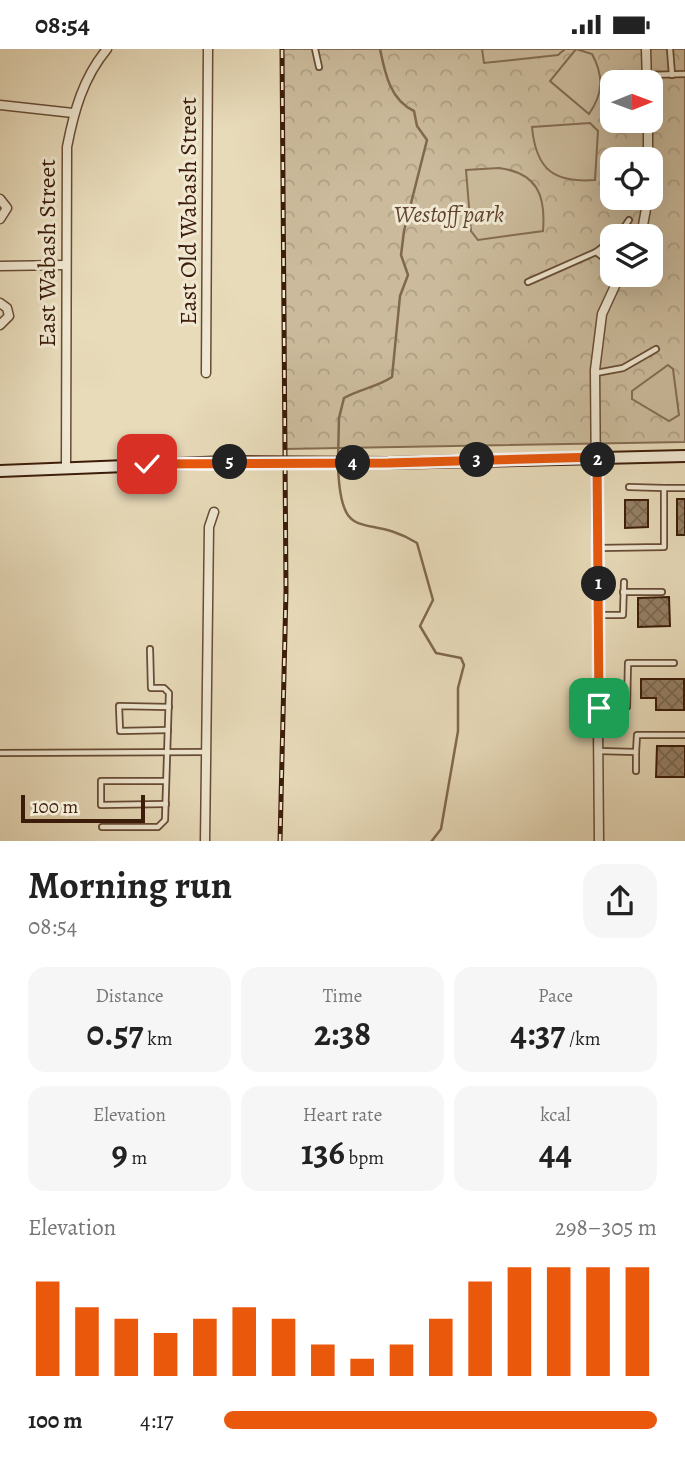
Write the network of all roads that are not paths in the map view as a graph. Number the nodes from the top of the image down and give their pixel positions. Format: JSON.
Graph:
{"nodes":[{"id":1,"x":107,"y":49,"type":"edge"},
{"id":2,"x":208,"y":49,"type":"edge"},
{"id":3,"x":315,"y":49,"type":"edge"},
{"id":4,"x":646,"y":49,"type":"edge"},
{"id":5,"x":670,"y":49,"type":"edge"},
{"id":6,"x":318,"y":67,"type":"dead end"},
{"id":7,"x":647,"y":70,"type":"edge"},
{"id":8,"x":685,"y":74,"type":"edge"},
{"id":9,"x":672,"y":75,"type":"junction"},
{"id":10,"x":663,"y":76,"type":"edge"},
{"id":11,"x":0,"y":105,"type":"edge"},
{"id":12,"x":73,"y":113,"type":"junction"},
{"id":13,"x":0,"y":199,"type":"edge"},
{"id":14,"x":0,"y":219,"type":"edge"},
{"id":15,"x":629,"y":220,"type":"dead end"},
{"id":16,"x":626,"y":224,"type":"edge"},
{"id":17,"x":600,"y":249,"type":"edge"},
{"id":18,"x":596,"y":252,"type":"junction"},
{"id":19,"x":600,"y":255,"type":"edge"},
{"id":20,"x":66,"y":265,"type":"junction"},
{"id":21,"x":0,"y":266,"type":"edge"},
{"id":22,"x":528,"y":282,"type":"dead end"},
{"id":23,"x":614,"y":287,"type":"edge"},
{"id":24,"x":0,"y":303,"type":"edge"},
{"id":25,"x":0,"y":325,"type":"edge"},
{"id":26,"x":656,"y":349,"type":"dead end"},
{"id":27,"x":206,"y":373,"type":"dead end"},
{"id":28,"x":595,"y":373,"type":"junction"},
{"id":29,"x":685,"y":456,"type":"edge"},
{"id":30,"x":597,"y":457,"type":"junction"},
{"id":31,"x":66,"y":467,"type":"junction"},
{"id":32,"x":0,"y":471,"type":"edge"},
{"id":33,"x":629,"y":487,"type":"dead end"},
{"id":34,"x":664,"y":488,"type":"junction"},
{"id":35,"x":685,"y":488,"type":"edge"},
{"id":36,"x":214,"y":512,"type":"dead end"},
{"id":37,"x":599,"y":548,"type":"junction"},
{"id":38,"x":624,"y":582,"type":"dead end"},
{"id":39,"x":623,"y":592,"type":"junction"},
{"id":40,"x":662,"y":592,"type":"dead end"},
{"id":41,"x":600,"y":615,"type":"junction"},
{"id":42,"x":150,"y":649,"type":"dead end"},
{"id":43,"x":674,"y":663,"type":"dead end"},
{"id":44,"x":169,"y":707,"type":"junction"},
{"id":45,"x":599,"y":708,"type":"junction"},
{"id":46,"x":168,"y":730,"type":"junction"},
{"id":47,"x":685,"y":735,"type":"edge"},
{"id":48,"x":599,"y":751,"type":"junction"},
{"id":49,"x":206,"y":752,"type":"junction"},
{"id":50,"x":636,"y":752,"type":"junction"},
{"id":51,"x":0,"y":753,"type":"edge"},
{"id":52,"x":167,"y":753,"type":"junction"},
{"id":53,"x":636,"y":771,"type":"dead end"},
{"id":54,"x":166,"y":781,"type":"junction"},
{"id":55,"x":166,"y":804,"type":"junction"},
{"id":56,"x":102,"y":827,"type":"dead end"},
{"id":57,"x":205,"y":841,"type":"edge"},
{"id":58,"x":599,"y":841,"type":"edge"}],
"edges":[{"from":1,"to":12,"type":"street","name":"East Wabash Street"},
{"from":2,"to":27,"type":"street","name":"East Old Wabash Street"},
{"from":3,"to":6,"type":"lane"},
{"from":4,"to":7,"type":"street"},
{"from":5,"to":9,"type":"lane"},
{"from":8,"to":9,"type":"lane"},
{"from":9,"to":10,"type":"lane"},
{"from":11,"to":12,"type":"street"},
{"from":12,"to":20,"type":"street","name":"East Wabash Street"},
{"from":13,"to":14,"type":"street"},
{"from":15,"to":16,"type":"lane"},
{"from":17,"to":18,"type":"lane"},
{"from":18,"to":19,"type":"lane"},
{"from":18,"to":22,"type":"lane"},
{"from":20,"to":21,"type":"street"},
{"from":20,"to":31,"type":"street","name":"East Wabash Street"},
{"from":23,"to":28,"type":"street"},
{"from":24,"to":25,"type":"street"},
{"from":26,"to":28,"type":"lane"},
{"from":28,"to":30,"type":"street"},
{"from":29,"to":30,"type":"main road"},
{"from":30,"to":31,"type":"main road","bridge":true},
{"from":30,"to":37,"type":"street"},
{"from":31,"to":32,"type":"main road"},
{"from":33,"to":34,"type":"lane"},
{"from":34,"to":35,"type":"lane"},
{"from":34,"to":37,"type":"lane"},
{"from":36,"to":49,"type":"street"},
{"from":37,"to":41,"type":"street"},
{"from":38,"to":39,"type":"lane"},
{"from":39,"to":40,"type":"lane"},
{"from":39,"to":41,"type":"lane"},
{"from":41,"to":45,"type":"street"},
{"from":42,"to":44,"type":"lane"},
{"from":43,"to":45,"type":"lane"},
{"from":44,"to":46,"type":"lane"},
{"from":44,"to":46,"type":"lane"},
{"from":45,"to":48,"type":"street"},
{"from":46,"to":52,"type":"lane"},
{"from":47,"to":50,"type":"lane"},
{"from":48,"to":50,"type":"lane"},
{"from":48,"to":58,"type":"street"},
{"from":49,"to":52,"type":"lane"},
{"from":49,"to":57,"type":"street"},
{"from":50,"to":53,"type":"lane"},
{"from":51,"to":52,"type":"lane"},
{"from":52,"to":54,"type":"lane"},
{"from":54,"to":55,"type":"lane"},
{"from":54,"to":55,"type":"lane"},
{"from":55,"to":56,"type":"lane"}]}
